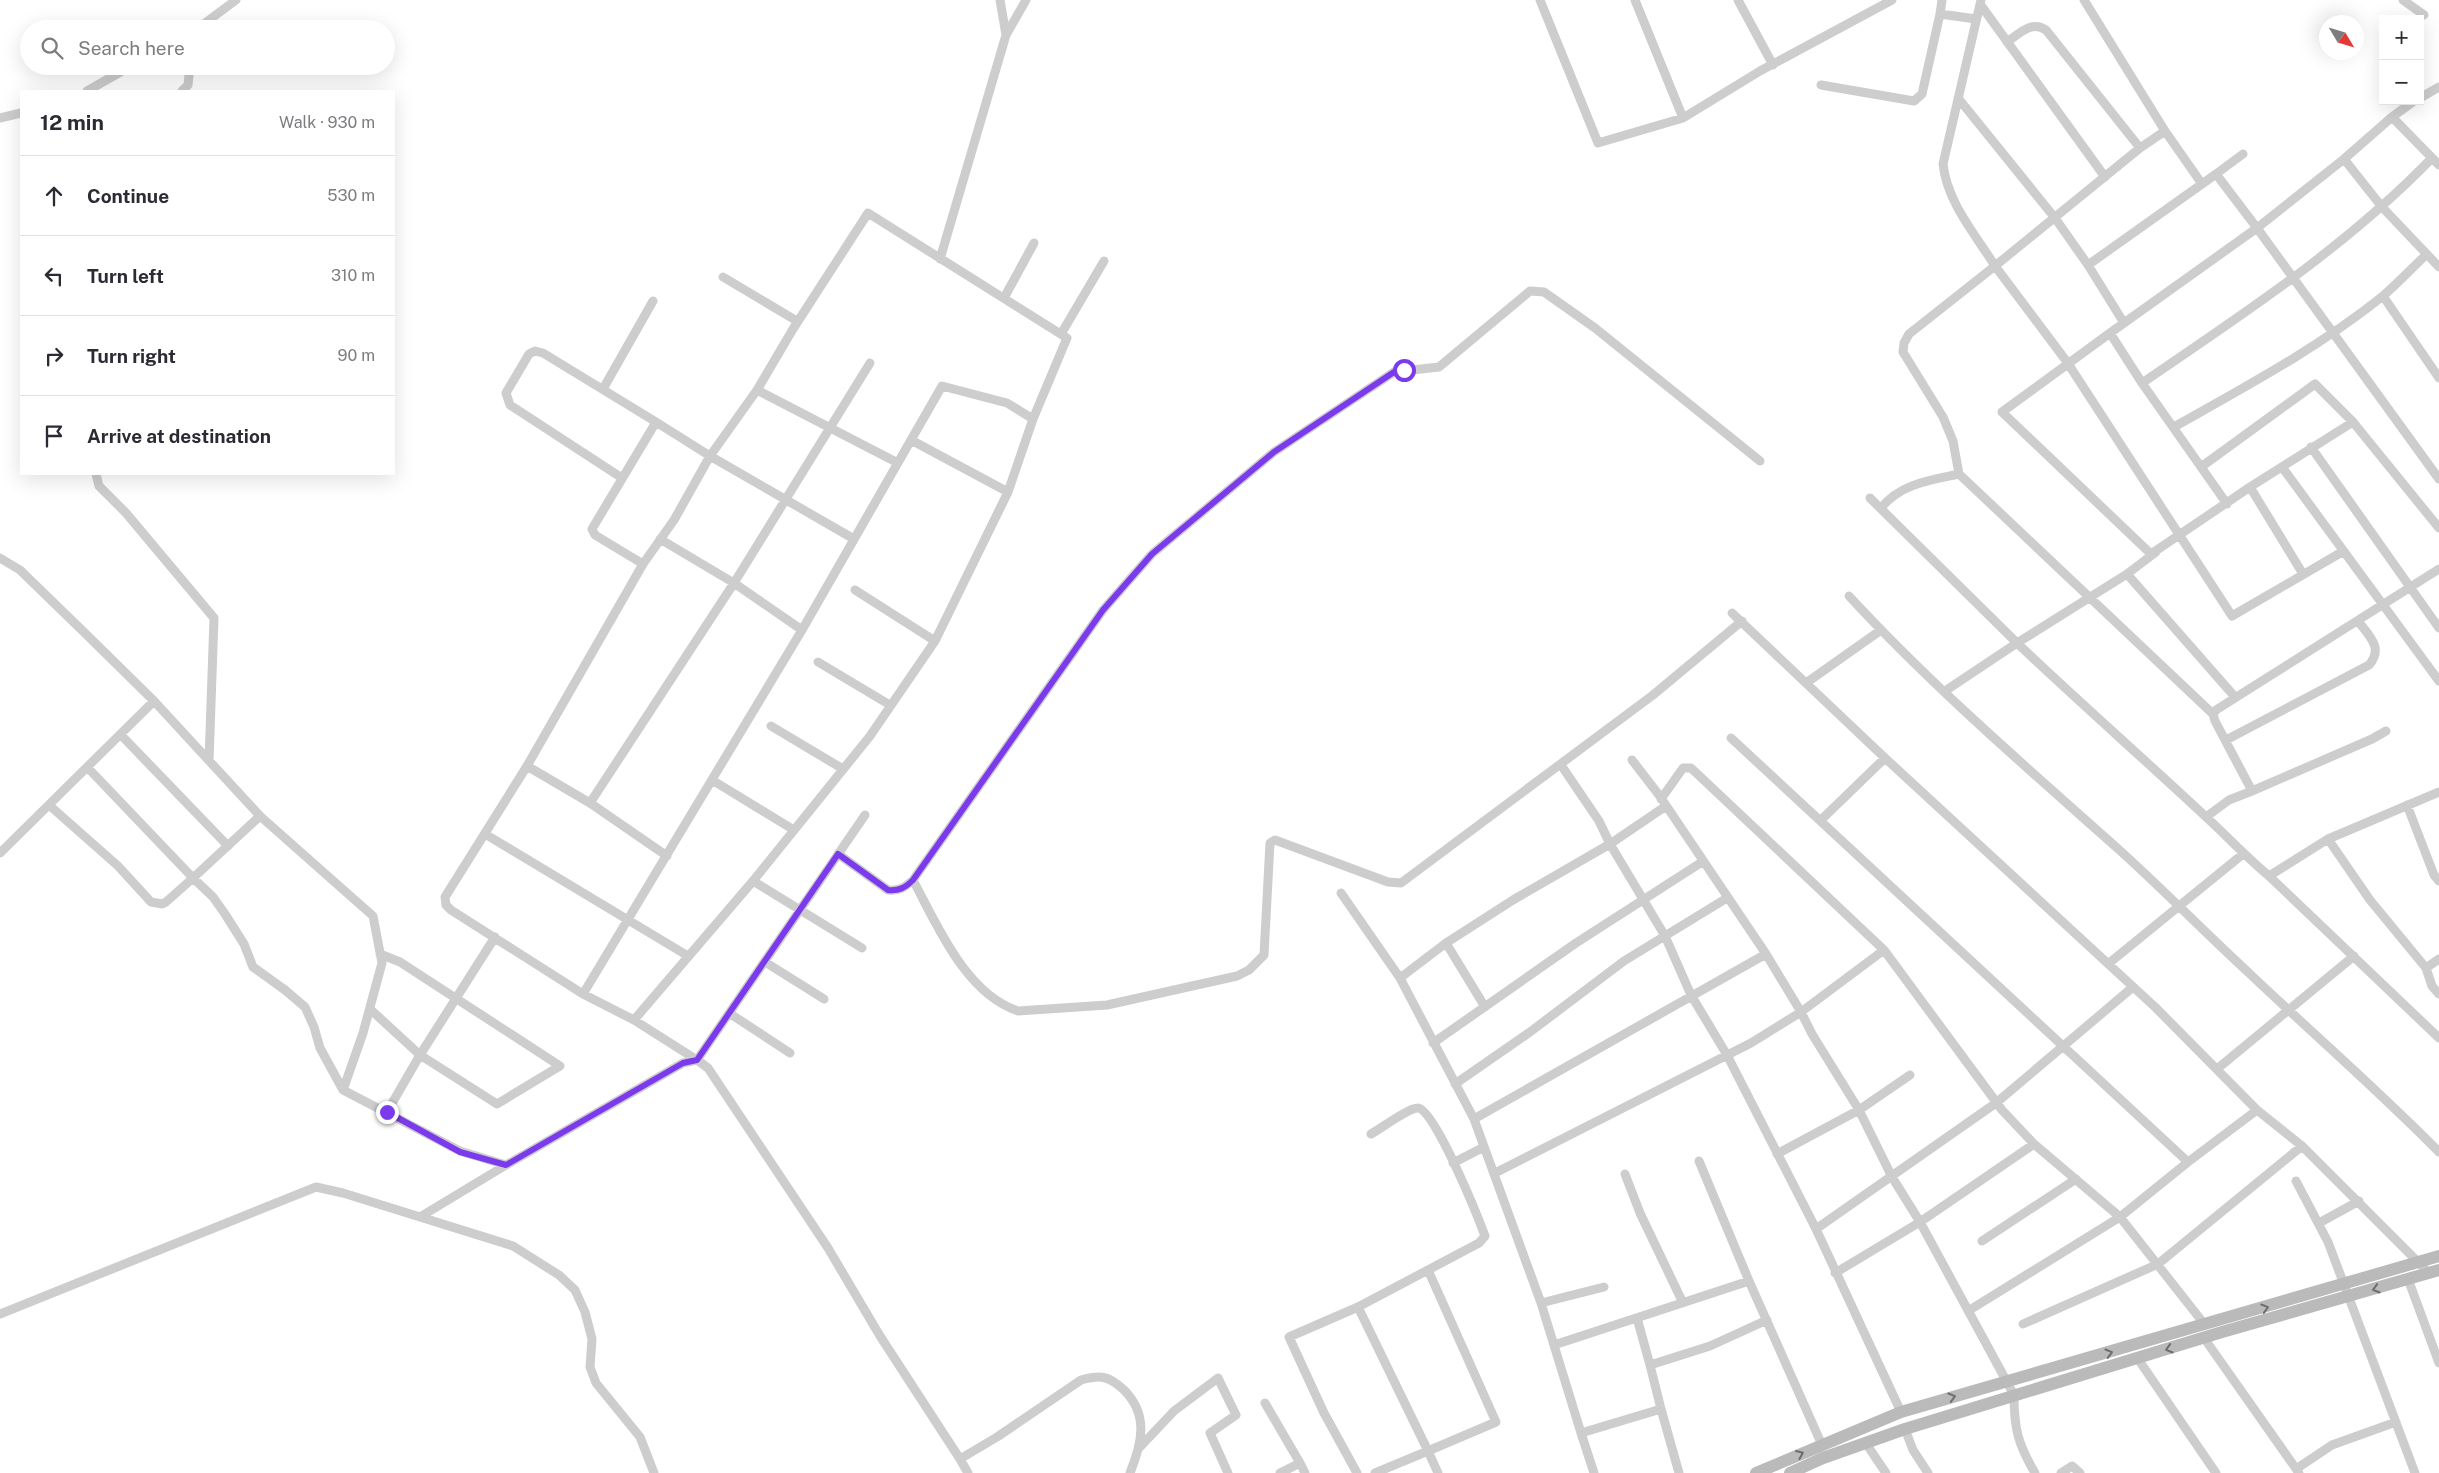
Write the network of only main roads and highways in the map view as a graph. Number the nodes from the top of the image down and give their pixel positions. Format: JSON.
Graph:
{"nodes":[{"id":1,"x":2439,"y":1256,"type":"edge"},
{"id":2,"x":2434,"y":1271,"type":"edge"},
{"id":3,"x":1756,"y":1473,"type":"edge"},
{"id":4,"x":1790,"y":1473,"type":"edge"}],
"edges":[{"from":3,"to":1,"type":"main road","one_way":true},
{"from":2,"to":4,"type":"main road","one_way":true}]}
